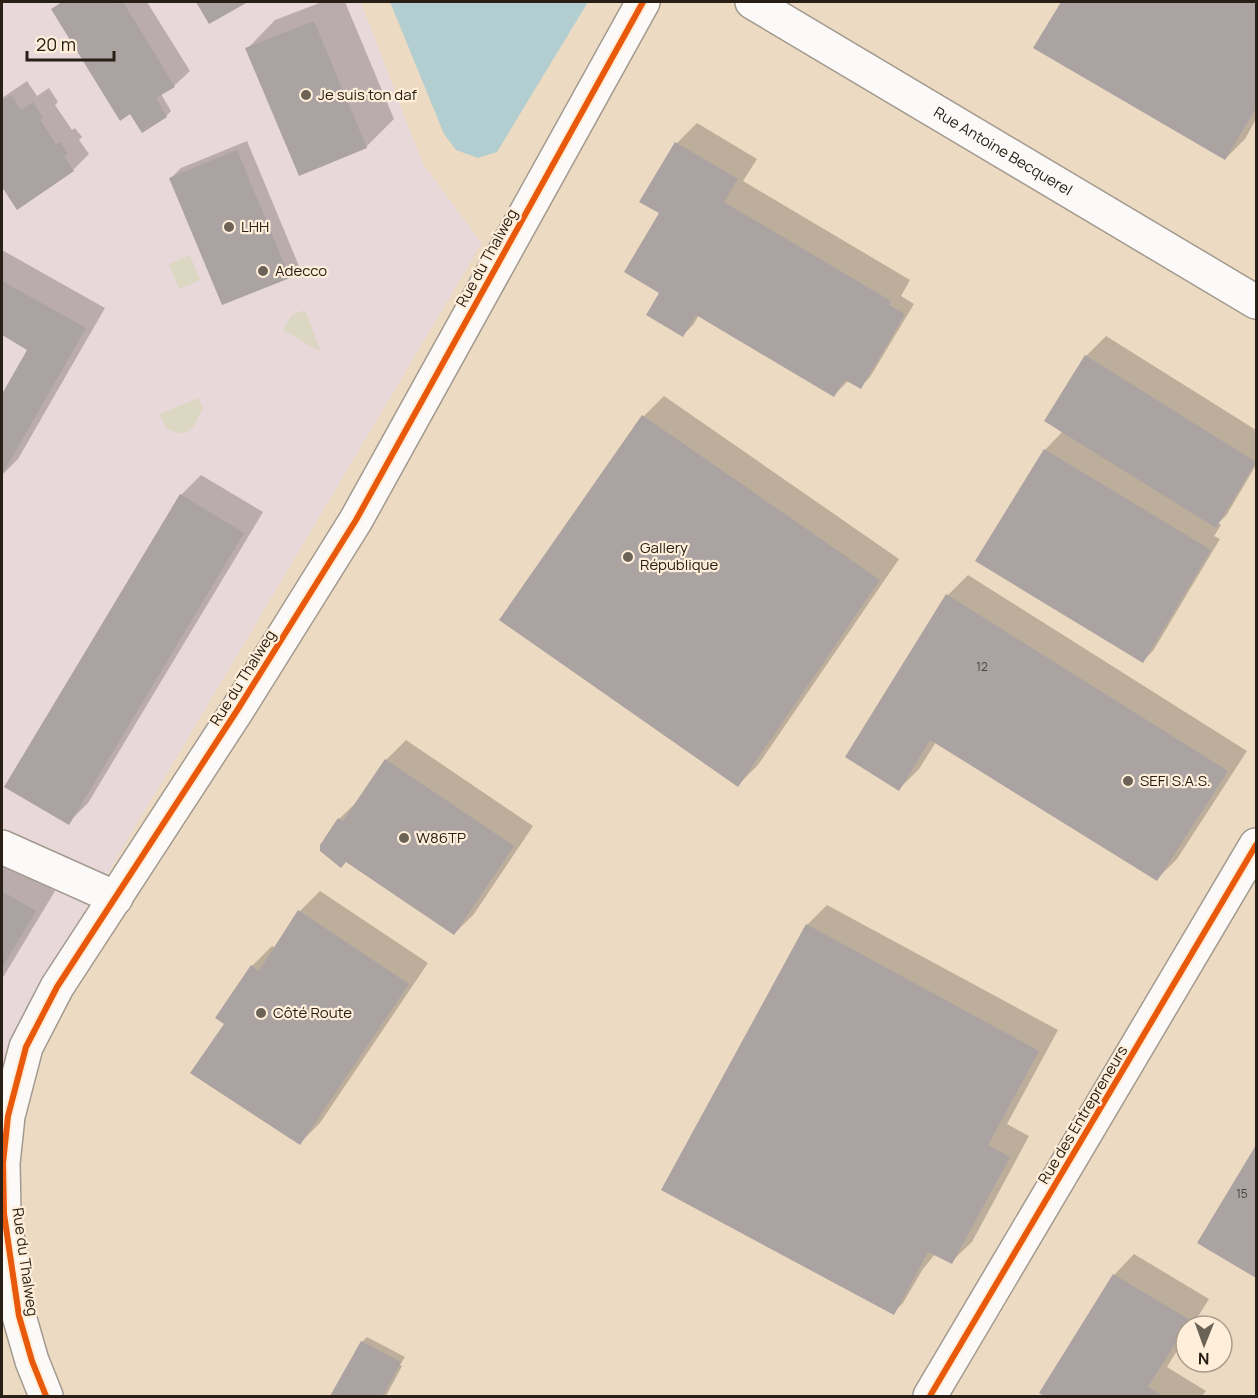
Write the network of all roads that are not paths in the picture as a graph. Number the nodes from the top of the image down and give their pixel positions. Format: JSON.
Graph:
{"nodes":[{"id":1,"x":643,"y":2,"type":"edge"},
{"id":2,"x":752,"y":2,"type":"edge"},
{"id":3,"x":1257,"y":302,"type":"edge"},
{"id":4,"x":1257,"y":845,"type":"edge"},
{"id":5,"x":2,"y":848,"type":"edge"},
{"id":6,"x":116,"y":898,"type":"junction"},
{"id":7,"x":46,"y":1396,"type":"edge"},
{"id":8,"x":930,"y":1396,"type":"edge"}],
"edges":[{"from":1,"to":6,"type":"street","name":"Rue du Thalweg"},
{"from":2,"to":3,"type":"street","name":"Rue Antoine Becquerel"},
{"from":4,"to":8,"type":"street","name":"Rue des Entrepreneurs"},
{"from":5,"to":6,"type":"street"},
{"from":6,"to":7,"type":"street","name":"Rue du Thalweg"}]}
